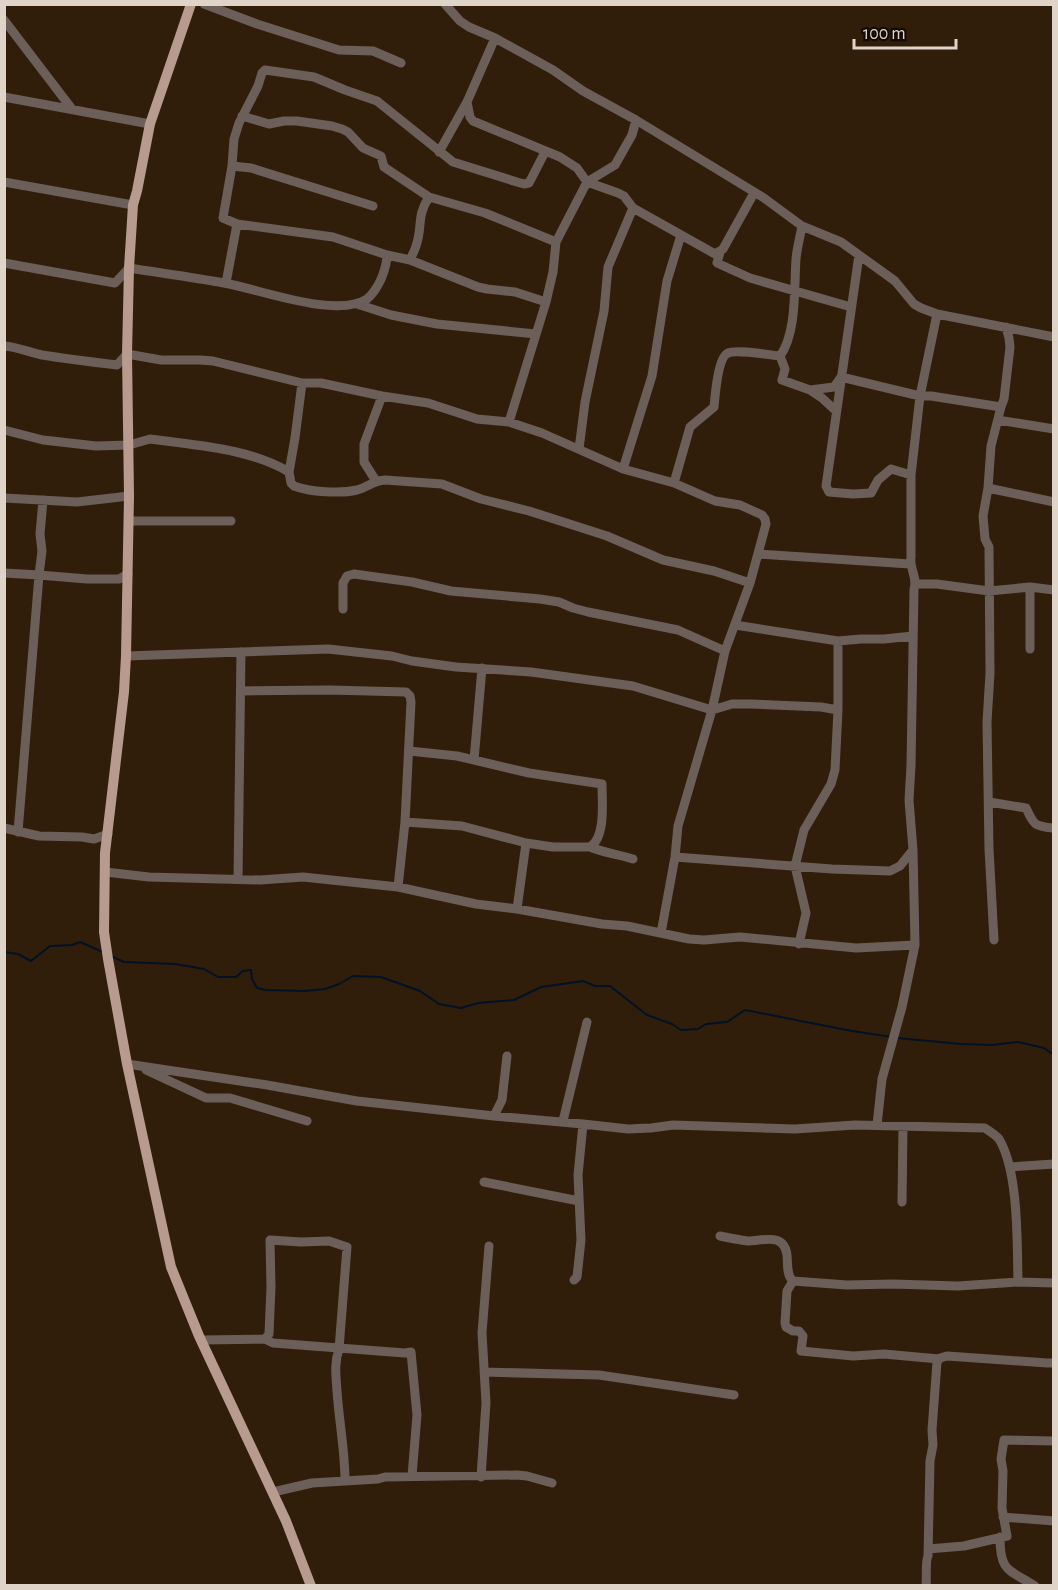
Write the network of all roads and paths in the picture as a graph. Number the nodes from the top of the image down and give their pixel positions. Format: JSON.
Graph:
{"nodes":[{"id":1,"x":191,"y":4,"type":"edge"},
{"id":2,"x":204,"y":4,"type":"edge"},
{"id":3,"x":445,"y":4,"type":"edge"},
{"id":4,"x":4,"y":20,"type":"edge"},
{"id":5,"x":495,"y":38,"type":"junction"},
{"id":6,"x":400,"y":63,"type":"dead end"},
{"id":7,"x":4,"y":97,"type":"edge"},
{"id":8,"x":467,"y":102,"type":"junction"},
{"id":9,"x":72,"y":109,"type":"junction"},
{"id":10,"x":242,"y":116,"type":"junction"},
{"id":11,"x":636,"y":120,"type":"junction"},
{"id":12,"x":150,"y":124,"type":"junction"},
{"id":13,"x":440,"y":152,"type":"junction"},
{"id":14,"x":545,"y":152,"type":"junction"},
{"id":15,"x":232,"y":166,"type":"junction"},
{"id":16,"x":4,"y":182,"type":"edge"},
{"id":17,"x":587,"y":182,"type":"junction"},
{"id":18,"x":754,"y":193,"type":"junction"},
{"id":19,"x":429,"y":197,"type":"junction"},
{"id":20,"x":133,"y":205,"type":"junction"},
{"id":21,"x":374,"y":206,"type":"dead end"},
{"id":22,"x":633,"y":208,"type":"junction"},
{"id":23,"x":237,"y":224,"type":"junction"},
{"id":24,"x":802,"y":226,"type":"junction"},
{"id":25,"x":681,"y":235,"type":"junction"},
{"id":26,"x":556,"y":242,"type":"junction"},
{"id":27,"x":720,"y":252,"type":"junction"},
{"id":28,"x":387,"y":255,"type":"junction"},
{"id":29,"x":859,"y":255,"type":"junction"},
{"id":30,"x":410,"y":260,"type":"junction"},
{"id":31,"x":4,"y":262,"type":"edge"},
{"id":32,"x":129,"y":268,"type":"junction"},
{"id":33,"x":226,"y":283,"type":"junction"},
{"id":34,"x":795,"y":290,"type":"junction"},
{"id":35,"x":546,"y":302,"type":"junction"},
{"id":36,"x":357,"y":304,"type":"junction"},
{"id":37,"x":851,"y":307,"type":"junction"},
{"id":38,"x":937,"y":314,"type":"junction"},
{"id":39,"x":1006,"y":327,"type":"junction"},
{"id":40,"x":536,"y":334,"type":"junction"},
{"id":41,"x":1053,"y":337,"type":"edge"},
{"id":42,"x":4,"y":346,"type":"edge"},
{"id":43,"x":127,"y":354,"type":"junction"},
{"id":44,"x":780,"y":356,"type":"junction"},
{"id":45,"x":841,"y":377,"type":"junction"},
{"id":46,"x":302,"y":383,"type":"junction"},
{"id":47,"x":810,"y":390,"type":"junction"},
{"id":48,"x":382,"y":396,"type":"junction"},
{"id":49,"x":920,"y":396,"type":"junction"},
{"id":50,"x":1001,"y":407,"type":"junction"},
{"id":51,"x":837,"y":411,"type":"junction"},
{"id":52,"x":998,"y":420,"type":"junction"},
{"id":53,"x":509,"y":422,"type":"junction"},
{"id":54,"x":4,"y":429,"type":"edge"},
{"id":55,"x":1053,"y":429,"type":"edge"},
{"id":56,"x":129,"y":445,"type":"junction"},
{"id":57,"x":579,"y":449,"type":"junction"},
{"id":58,"x":623,"y":469,"type":"junction"},
{"id":59,"x":289,"y":472,"type":"junction"},
{"id":60,"x":911,"y":475,"type":"junction"},
{"id":61,"x":376,"y":481,"type":"junction"},
{"id":62,"x":674,"y":483,"type":"junction"},
{"id":63,"x":988,"y":488,"type":"junction"},
{"id":64,"x":129,"y":496,"type":"junction"},
{"id":65,"x":4,"y":498,"type":"edge"},
{"id":66,"x":43,"y":500,"type":"junction"},
{"id":67,"x":1053,"y":502,"type":"edge"},
{"id":68,"x":231,"y":521,"type":"dead end"},
{"id":69,"x":129,"y":522,"type":"junction"},
{"id":70,"x":758,"y":554,"type":"junction"},
{"id":71,"x":910,"y":564,"type":"junction"},
{"id":72,"x":4,"y":573,"type":"edge"},
{"id":73,"x":128,"y":574,"type":"junction"},
{"id":74,"x":39,"y":575,"type":"junction"},
{"id":75,"x":750,"y":583,"type":"junction"},
{"id":76,"x":915,"y":584,"type":"junction"},
{"id":77,"x":1030,"y":587,"type":"junction"},
{"id":78,"x":1053,"y":590,"type":"edge"},
{"id":79,"x":989,"y":591,"type":"junction"},
{"id":80,"x":343,"y":609,"type":"dead end"},
{"id":81,"x":735,"y":625,"type":"junction"},
{"id":82,"x":913,"y":636,"type":"junction"},
{"id":83,"x":838,"y":641,"type":"junction"},
{"id":84,"x":1030,"y":649,"type":"dead end"},
{"id":85,"x":725,"y":651,"type":"junction"},
{"id":86,"x":241,"y":652,"type":"junction"},
{"id":87,"x":126,"y":656,"type":"junction"},
{"id":88,"x":482,"y":668,"type":"junction"},
{"id":89,"x":241,"y":691,"type":"junction"},
{"id":90,"x":712,"y":710,"type":"junction"},
{"id":91,"x":838,"y":710,"type":"junction"},
{"id":92,"x":409,"y":751,"type":"junction"},
{"id":93,"x":474,"y":760,"type":"junction"},
{"id":94,"x":989,"y":802,"type":"junction"},
{"id":95,"x":405,"y":822,"type":"junction"},
{"id":96,"x":4,"y":828,"type":"edge"},
{"id":97,"x":1053,"y":828,"type":"edge"},
{"id":98,"x":18,"y":832,"type":"junction"},
{"id":99,"x":108,"y":834,"type":"junction"},
{"id":100,"x":94,"y":839,"type":"junction"},
{"id":101,"x":526,"y":843,"type":"junction"},
{"id":102,"x":590,"y":847,"type":"junction"},
{"id":103,"x":913,"y":850,"type":"junction"},
{"id":104,"x":105,"y":853,"type":"junction"},
{"id":105,"x":675,"y":857,"type":"junction"},
{"id":106,"x":633,"y":859,"type":"dead end"},
{"id":107,"x":795,"y":866,"type":"junction"},
{"id":108,"x":105,"y":872,"type":"junction"},
{"id":109,"x":238,"y":879,"type":"junction"},
{"id":110,"x":398,"y":887,"type":"junction"},
{"id":111,"x":516,"y":909,"type":"junction"},
{"id":112,"x":661,"y":933,"type":"junction"},
{"id":113,"x":994,"y":939,"type":"dead end"},
{"id":114,"x":799,"y":944,"type":"junction"},
{"id":115,"x":915,"y":945,"type":"junction"},
{"id":116,"x":587,"y":1022,"type":"dead end"},
{"id":117,"x":507,"y":1056,"type":"dead end"},
{"id":118,"x":127,"y":1064,"type":"junction"},
{"id":119,"x":139,"y":1066,"type":"junction"},
{"id":120,"x":494,"y":1116,"type":"junction"},
{"id":121,"x":307,"y":1121,"type":"dead end"},
{"id":122,"x":563,"y":1121,"type":"junction"},
{"id":123,"x":584,"y":1124,"type":"junction"},
{"id":124,"x":876,"y":1125,"type":"junction"},
{"id":125,"x":903,"y":1127,"type":"junction"},
{"id":126,"x":1053,"y":1164,"type":"edge"},
{"id":127,"x":1010,"y":1167,"type":"junction"},
{"id":128,"x":484,"y":1182,"type":"dead end"},
{"id":129,"x":579,"y":1201,"type":"junction"},
{"id":130,"x":902,"y":1202,"type":"dead end"},
{"id":131,"x":720,"y":1236,"type":"dead end"},
{"id":132,"x":489,"y":1246,"type":"dead end"},
{"id":133,"x":574,"y":1280,"type":"dead end"},
{"id":134,"x":793,"y":1281,"type":"junction"},
{"id":135,"x":1018,"y":1282,"type":"junction"},
{"id":136,"x":1053,"y":1283,"type":"edge"},
{"id":137,"x":266,"y":1339,"type":"junction"},
{"id":138,"x":201,"y":1340,"type":"junction"},
{"id":139,"x":339,"y":1349,"type":"junction"},
{"id":140,"x":939,"y":1359,"type":"junction"},
{"id":141,"x":1053,"y":1362,"type":"edge"},
{"id":142,"x":484,"y":1372,"type":"junction"},
{"id":143,"x":734,"y":1395,"type":"dead end"},
{"id":144,"x":1053,"y":1441,"type":"edge"},
{"id":145,"x":412,"y":1476,"type":"junction"},
{"id":146,"x":481,"y":1477,"type":"junction"},
{"id":147,"x":345,"y":1481,"type":"junction"},
{"id":148,"x":552,"y":1483,"type":"dead end"},
{"id":149,"x":273,"y":1492,"type":"junction"},
{"id":150,"x":1003,"y":1517,"type":"junction"},
{"id":151,"x":1053,"y":1521,"type":"edge"},
{"id":152,"x":1000,"y":1538,"type":"junction"},
{"id":153,"x":928,"y":1549,"type":"junction"},
{"id":154,"x":311,"y":1586,"type":"edge"},
{"id":155,"x":926,"y":1586,"type":"edge"},
{"id":156,"x":1035,"y":1586,"type":"edge"}],
"edges":[{"from":1,"to":12,"type":"main road"},
{"from":2,"to":6,"type":"street"},
{"from":3,"to":5,"type":"street"},
{"from":4,"to":9,"type":"street"},
{"from":5,"to":8,"type":"street"},
{"from":5,"to":11,"type":"street"},
{"from":7,"to":9,"type":"street"},
{"from":8,"to":13,"type":"street"},
{"from":8,"to":14,"type":"street"},
{"from":9,"to":12,"type":"street"},
{"from":10,"to":13,"type":"street"},
{"from":10,"to":15,"type":"street"},
{"from":10,"to":19,"type":"street"},
{"from":11,"to":17,"type":"street"},
{"from":11,"to":18,"type":"street"},
{"from":12,"to":20,"type":"main road"},
{"from":13,"to":14,"type":"street"},
{"from":14,"to":17,"type":"street"},
{"from":15,"to":21,"type":"street"},
{"from":15,"to":23,"type":"street"},
{"from":16,"to":20,"type":"street"},
{"from":17,"to":22,"type":"street"},
{"from":17,"to":26,"type":"street"},
{"from":18,"to":24,"type":"street"},
{"from":18,"to":27,"type":"street"},
{"from":19,"to":26,"type":"street"},
{"from":19,"to":30,"type":"street"},
{"from":20,"to":32,"type":"main road"},
{"from":22,"to":25,"type":"street"},
{"from":22,"to":57,"type":"street"},
{"from":23,"to":28,"type":"street"},
{"from":23,"to":33,"type":"street"},
{"from":24,"to":29,"type":"street"},
{"from":24,"to":34,"type":"street"},
{"from":25,"to":27,"type":"street"},
{"from":25,"to":58,"type":"street"},
{"from":26,"to":35,"type":"street"},
{"from":27,"to":34,"type":"street"},
{"from":28,"to":30,"type":"street"},
{"from":28,"to":36,"type":"street"},
{"from":29,"to":37,"type":"street"},
{"from":29,"to":38,"type":"street"},
{"from":30,"to":35,"type":"street"},
{"from":31,"to":32,"type":"street"},
{"from":32,"to":33,"type":"street"},
{"from":32,"to":43,"type":"main road"},
{"from":33,"to":36,"type":"street"},
{"from":34,"to":37,"type":"street"},
{"from":34,"to":44,"type":"street"},
{"from":35,"to":40,"type":"street"},
{"from":36,"to":40,"type":"street"},
{"from":37,"to":45,"type":"street"},
{"from":38,"to":39,"type":"street"},
{"from":38,"to":49,"type":"street"},
{"from":39,"to":41,"type":"street"},
{"from":39,"to":50,"type":"street"},
{"from":40,"to":53,"type":"street"},
{"from":42,"to":43,"type":"street"},
{"from":43,"to":46,"type":"street"},
{"from":43,"to":56,"type":"main road"},
{"from":44,"to":47,"type":"street"},
{"from":44,"to":62,"type":"street"},
{"from":45,"to":47,"type":"street"},
{"from":45,"to":49,"type":"street"},
{"from":45,"to":51,"type":"street"},
{"from":46,"to":48,"type":"street"},
{"from":46,"to":59,"type":"street"},
{"from":47,"to":51,"type":"street"},
{"from":48,"to":53,"type":"street"},
{"from":48,"to":61,"type":"street"},
{"from":49,"to":50,"type":"street"},
{"from":49,"to":60,"type":"street"},
{"from":50,"to":52,"type":"street"},
{"from":51,"to":60,"type":"street"},
{"from":52,"to":55,"type":"street"},
{"from":52,"to":63,"type":"street"},
{"from":53,"to":57,"type":"street"},
{"from":54,"to":56,"type":"street"},
{"from":56,"to":59,"type":"street"},
{"from":56,"to":64,"type":"main road"},
{"from":57,"to":58,"type":"street"},
{"from":58,"to":62,"type":"street"},
{"from":59,"to":61,"type":"street"},
{"from":60,"to":71,"type":"street"},
{"from":61,"to":75,"type":"street"},
{"from":62,"to":70,"type":"street"},
{"from":63,"to":67,"type":"street"},
{"from":63,"to":79,"type":"street"},
{"from":64,"to":66,"type":"street"},
{"from":64,"to":69,"type":"main road"},
{"from":65,"to":66,"type":"street"},
{"from":66,"to":74,"type":"street"},
{"from":68,"to":69,"type":"street"},
{"from":69,"to":73,"type":"main road"},
{"from":70,"to":71,"type":"street"},
{"from":70,"to":75,"type":"street"},
{"from":71,"to":76,"type":"street"},
{"from":72,"to":74,"type":"street"},
{"from":73,"to":74,"type":"street"},
{"from":73,"to":87,"type":"main road"},
{"from":74,"to":98,"type":"street"},
{"from":75,"to":81,"type":"street"},
{"from":76,"to":79,"type":"street"},
{"from":76,"to":82,"type":"street"},
{"from":77,"to":78,"type":"street"},
{"from":77,"to":79,"type":"street"},
{"from":77,"to":84,"type":"street"},
{"from":79,"to":94,"type":"street"},
{"from":80,"to":85,"type":"street"},
{"from":81,"to":83,"type":"street"},
{"from":81,"to":85,"type":"street"},
{"from":82,"to":83,"type":"street"},
{"from":82,"to":103,"type":"street"},
{"from":83,"to":91,"type":"street"},
{"from":85,"to":90,"type":"street"},
{"from":86,"to":87,"type":"street"},
{"from":86,"to":88,"type":"street"},
{"from":86,"to":89,"type":"street"},
{"from":87,"to":99,"type":"main road"},
{"from":88,"to":90,"type":"street"},
{"from":88,"to":93,"type":"street"},
{"from":89,"to":92,"type":"street"},
{"from":89,"to":109,"type":"street"},
{"from":90,"to":91,"type":"street"},
{"from":90,"to":105,"type":"street"},
{"from":91,"to":107,"type":"street"},
{"from":92,"to":93,"type":"street"},
{"from":92,"to":95,"type":"street"},
{"from":93,"to":102,"type":"street"},
{"from":94,"to":97,"type":"street"},
{"from":94,"to":113,"type":"street"},
{"from":95,"to":101,"type":"street"},
{"from":95,"to":110,"type":"street"},
{"from":96,"to":98,"type":"street"},
{"from":98,"to":100,"type":"street"},
{"from":99,"to":100,"type":"street"},
{"from":99,"to":104,"type":"main road"},
{"from":100,"to":104,"type":"street"},
{"from":101,"to":102,"type":"street"},
{"from":101,"to":111,"type":"street"},
{"from":102,"to":106,"type":"street"},
{"from":103,"to":107,"type":"street"},
{"from":103,"to":115,"type":"street"},
{"from":104,"to":108,"type":"main road"},
{"from":105,"to":107,"type":"street"},
{"from":105,"to":112,"type":"street"},
{"from":107,"to":114,"type":"street"},
{"from":108,"to":109,"type":"street"},
{"from":108,"to":118,"type":"main road"},
{"from":109,"to":110,"type":"street"},
{"from":110,"to":111,"type":"street"},
{"from":111,"to":112,"type":"street"},
{"from":112,"to":114,"type":"street"},
{"from":114,"to":115,"type":"street"},
{"from":115,"to":124,"type":"street"},
{"from":116,"to":122,"type":"street"},
{"from":117,"to":120,"type":"street"},
{"from":118,"to":119,"type":"street"},
{"from":118,"to":138,"type":"main road"},
{"from":119,"to":120,"type":"street"},
{"from":119,"to":121,"type":"street"},
{"from":120,"to":122,"type":"street"},
{"from":122,"to":123,"type":"street"},
{"from":123,"to":124,"type":"street"},
{"from":123,"to":129,"type":"street"},
{"from":124,"to":125,"type":"street"},
{"from":125,"to":127,"type":"street"},
{"from":125,"to":130,"type":"street"},
{"from":126,"to":127,"type":"street"},
{"from":127,"to":135,"type":"street"},
{"from":128,"to":129,"type":"street"},
{"from":129,"to":133,"type":"street"},
{"from":131,"to":134,"type":"street"},
{"from":132,"to":142,"type":"street"},
{"from":134,"to":135,"type":"street"},
{"from":134,"to":140,"type":"street"},
{"from":135,"to":136,"type":"street"},
{"from":137,"to":138,"type":"street"},
{"from":137,"to":139,"type":"street"},
{"from":137,"to":139,"type":"street"},
{"from":138,"to":149,"type":"main road"},
{"from":139,"to":145,"type":"street"},
{"from":139,"to":147,"type":"street"},
{"from":140,"to":141,"type":"street"},
{"from":140,"to":153,"type":"street"},
{"from":142,"to":143,"type":"street"},
{"from":142,"to":146,"type":"street"},
{"from":144,"to":150,"type":"street"},
{"from":145,"to":146,"type":"street"},
{"from":145,"to":147,"type":"street"},
{"from":146,"to":148,"type":"street"},
{"from":147,"to":149,"type":"street"},
{"from":149,"to":154,"type":"main road"},
{"from":150,"to":151,"type":"street"},
{"from":150,"to":152,"type":"street"},
{"from":152,"to":153,"type":"street"},
{"from":152,"to":156,"type":"street"},
{"from":153,"to":155,"type":"street"}]}
